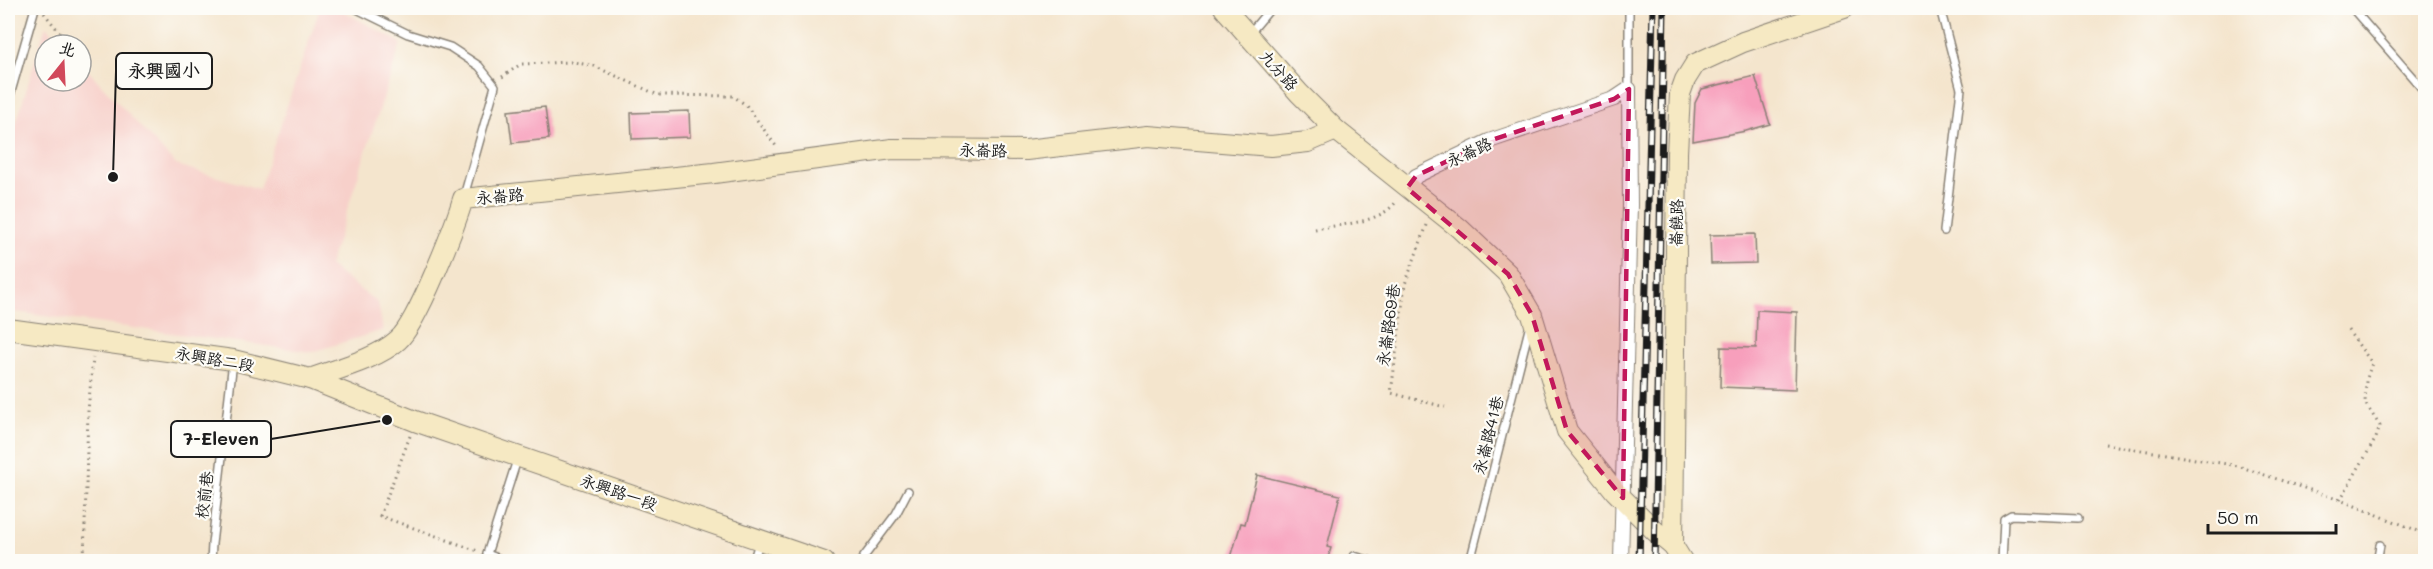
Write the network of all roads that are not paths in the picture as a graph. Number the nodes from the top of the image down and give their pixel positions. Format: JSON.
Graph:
{"nodes":[{"id":1,"x":35,"y":8,"type":"edge"},
{"id":2,"x":355,"y":8,"type":"edge"},
{"id":3,"x":1224,"y":8,"type":"edge"},
{"id":4,"x":1271,"y":8,"type":"edge"},
{"id":5,"x":1629,"y":8,"type":"edge"},
{"id":6,"x":1844,"y":8,"type":"edge"},
{"id":7,"x":1940,"y":8,"type":"edge"},
{"id":8,"x":2352,"y":8,"type":"edge"},
{"id":9,"x":1248,"y":36,"type":"junction"},
{"id":10,"x":1629,"y":89,"type":"junction"},
{"id":11,"x":2426,"y":93,"type":"edge"},
{"id":12,"x":8,"y":102,"type":"edge"},
{"id":13,"x":1336,"y":130,"type":"junction"},
{"id":14,"x":1407,"y":188,"type":"junction"},
{"id":15,"x":464,"y":199,"type":"junction"},
{"id":16,"x":1944,"y":231,"type":"dead end"},
{"id":17,"x":1532,"y":315,"type":"junction"},
{"id":18,"x":8,"y":329,"type":"edge"},
{"id":19,"x":233,"y":360,"type":"junction"},
{"id":20,"x":310,"y":379,"type":"junction"},
{"id":21,"x":415,"y":421,"type":"joint"},
{"id":22,"x":518,"y":456,"type":"junction"},
{"id":23,"x":908,"y":491,"type":"dead end"},
{"id":24,"x":1623,"y":498,"type":"junction"},
{"id":25,"x":2078,"y":518,"type":"dead end"},
{"id":26,"x":760,"y":540,"type":"junction"},
{"id":27,"x":2380,"y":545,"type":"dead end"},
{"id":28,"x":1354,"y":556,"type":"dead end"},
{"id":29,"x":1676,"y":556,"type":"edge"},
{"id":30,"x":212,"y":561,"type":"edge"},
{"id":31,"x":507,"y":561,"type":"edge"},
{"id":32,"x":753,"y":561,"type":"edge"},
{"id":33,"x":824,"y":561,"type":"edge"},
{"id":34,"x":860,"y":561,"type":"edge"},
{"id":35,"x":1375,"y":561,"type":"edge"},
{"id":36,"x":1470,"y":561,"type":"edge"},
{"id":37,"x":1622,"y":561,"type":"edge"},
{"id":38,"x":2002,"y":561,"type":"edge"},
{"id":39,"x":2377,"y":561,"type":"edge"}],
"edges":[{"from":1,"to":12,"type":"lane"},
{"from":2,"to":15,"type":"lane"},
{"from":3,"to":9,"type":"street","name":"九分路"},
{"from":4,"to":9,"type":"lane"},
{"from":5,"to":10,"type":"lane"},
{"from":6,"to":29,"type":"street","name":"崙饒路"},
{"from":7,"to":16,"type":"lane"},
{"from":8,"to":11,"type":"lane"},
{"from":9,"to":13,"type":"street","name":"九分路"},
{"from":10,"to":14,"type":"street","name":"永崙路"},
{"from":10,"to":24,"type":"street"},
{"from":13,"to":14,"type":"street"},
{"from":13,"to":15,"type":"street","name":"永崙路"},
{"from":14,"to":17,"type":"street"},
{"from":15,"to":20,"type":"street","name":"永崙路"},
{"from":17,"to":24,"type":"street"},
{"from":17,"to":36,"type":"lane","name":"永崙路41巷"},
{"from":18,"to":19,"type":"street","name":"永興路二段"},
{"from":19,"to":20,"type":"street","name":"永興路二段"},
{"from":19,"to":30,"type":"lane","name":"校前巷"},
{"from":20,"to":21,"type":"street","name":"永興路二段"},
{"from":21,"to":22,"type":"street","name":"永興路一段"},
{"from":22,"to":26,"type":"street","name":"永興路一段"},
{"from":22,"to":31,"type":"lane"},
{"from":23,"to":34,"type":"lane"},
{"from":24,"to":29,"type":"street"},
{"from":24,"to":37,"type":"street"},
{"from":25,"to":38,"type":"lane"},
{"from":26,"to":32,"type":"lane"},
{"from":26,"to":33,"type":"street","name":"永興路一段"},
{"from":27,"to":39,"type":"lane"},
{"from":28,"to":35,"type":"lane"}]}
